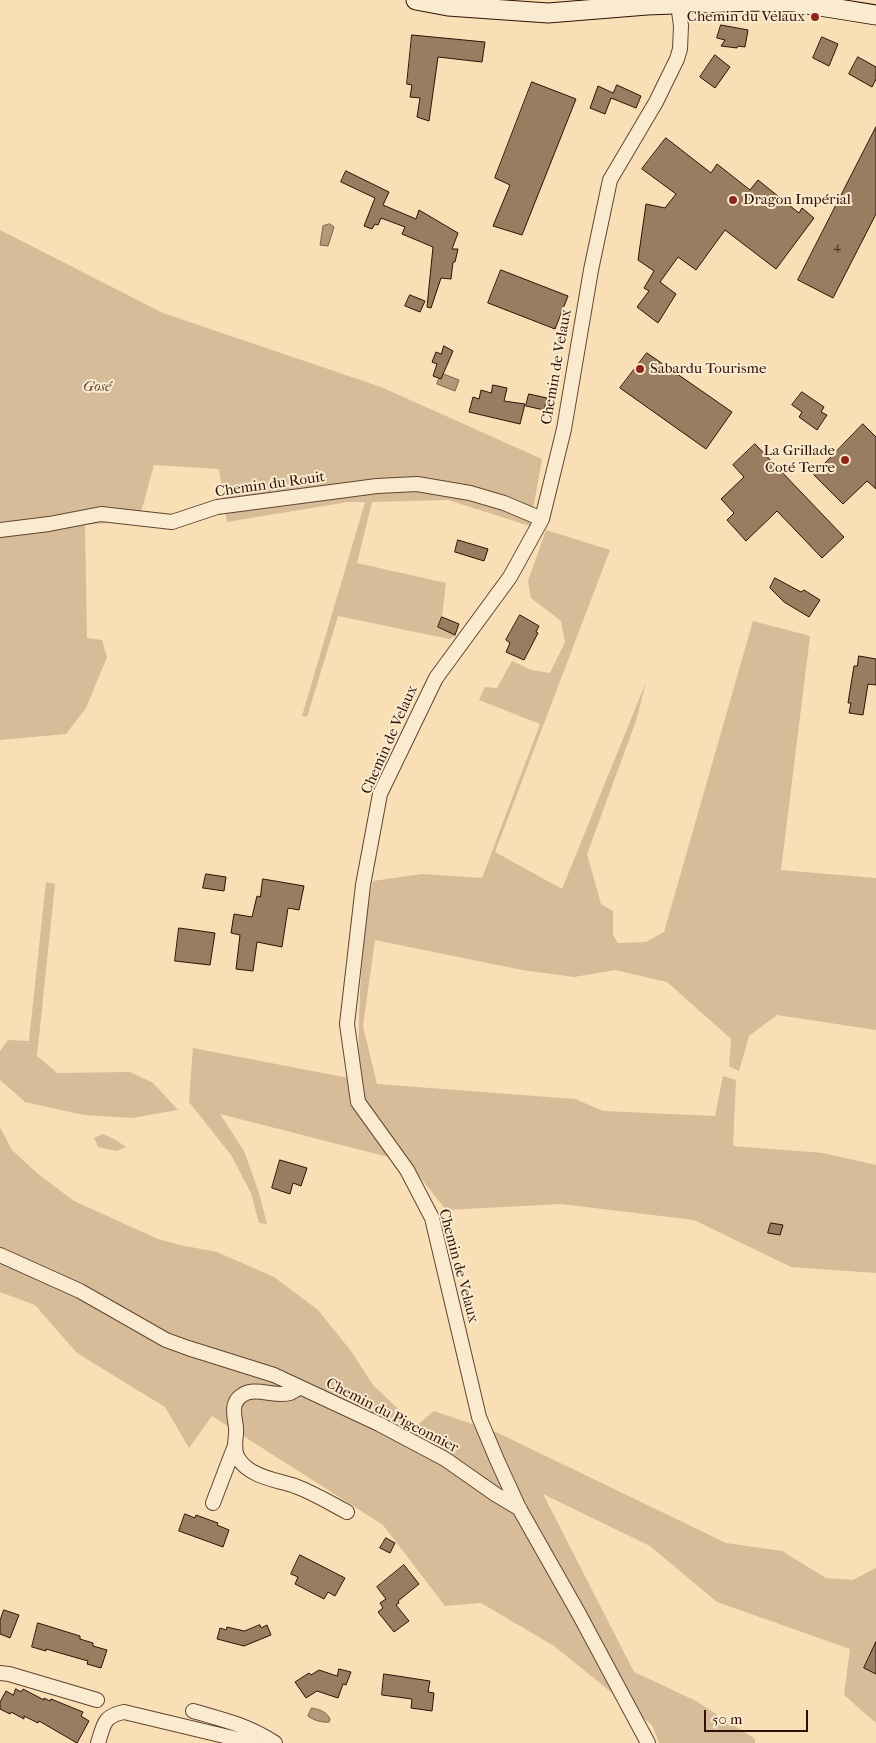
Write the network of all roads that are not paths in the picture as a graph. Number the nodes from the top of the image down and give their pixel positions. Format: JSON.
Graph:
{"nodes":[{"id":1,"x":416,"y":0,"type":"edge"},
{"id":2,"x":521,"y":0,"type":"edge"},
{"id":3,"x":555,"y":0,"type":"edge"},
{"id":4,"x":678,"y":4,"type":"junction"},
{"id":5,"x":876,"y":15,"type":"edge"},
{"id":6,"x":542,"y":519,"type":"junction"},
{"id":7,"x":0,"y":530,"type":"edge"},
{"id":8,"x":0,"y":1254,"type":"edge"},
{"id":9,"x":300,"y":1387,"type":"junction"},
{"id":10,"x":234,"y":1448,"type":"junction"},
{"id":11,"x":213,"y":1503,"type":"dead end"},
{"id":12,"x":520,"y":1509,"type":"junction"},
{"id":13,"x":347,"y":1512,"type":"dead end"},
{"id":14,"x":0,"y":1673,"type":"edge"},
{"id":15,"x":97,"y":1700,"type":"dead end"},
{"id":16,"x":193,"y":1711,"type":"dead end"},
{"id":17,"x":209,"y":1738,"type":"edge"},
{"id":18,"x":98,"y":1743,"type":"edge"},
{"id":19,"x":254,"y":1743,"type":"edge"},
{"id":20,"x":275,"y":1743,"type":"edge"},
{"id":21,"x":648,"y":1743,"type":"edge"}],
"edges":[{"from":1,"to":4,"type":"main road"},
{"from":2,"to":3,"type":"main road"},
{"from":4,"to":5,"type":"main road"},
{"from":4,"to":6,"type":"street","name":"Chemin de Velaux"},
{"from":6,"to":7,"type":"street","name":"Chemin du Rouit"},
{"from":6,"to":12,"type":"street","name":"Chemin de Velaux"},
{"from":8,"to":9,"type":"street","name":"Chemin du Pigeonnier"},
{"from":9,"to":10,"type":"street"},
{"from":9,"to":12,"type":"street","name":"Chemin du Pigeonnier"},
{"from":10,"to":11,"type":"street"},
{"from":10,"to":13,"type":"street"},
{"from":12,"to":21,"type":"street","name":"Chemin du Pigeonnier"},
{"from":14,"to":15,"type":"street"},
{"from":16,"to":20,"type":"street"},
{"from":17,"to":18,"type":"street"},
{"from":17,"to":19,"type":"street"}]}
